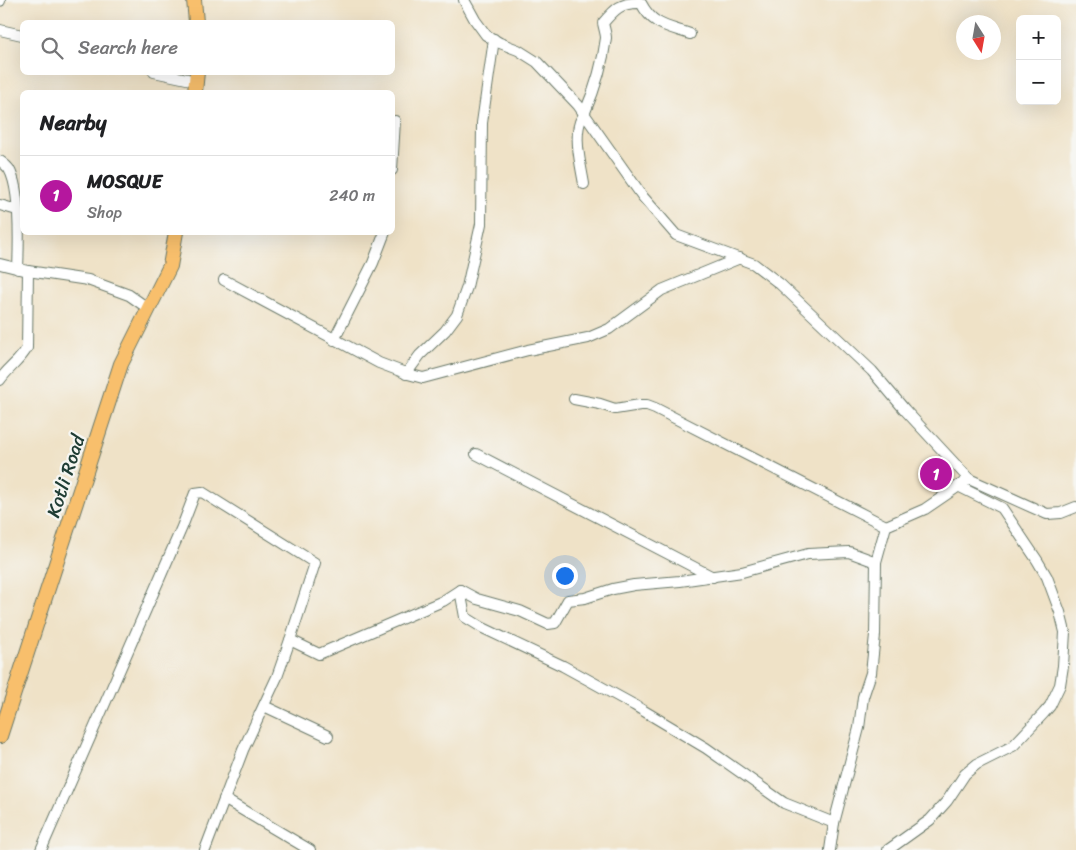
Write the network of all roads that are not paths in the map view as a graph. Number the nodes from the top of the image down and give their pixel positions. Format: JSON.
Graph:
{"nodes":[{"id":1,"x":194,"y":0,"type":"edge"},
{"id":2,"x":464,"y":0,"type":"edge"},
{"id":3,"x":641,"y":1,"type":"edge"},
{"id":4,"x":196,"y":20,"type":"edge"},
{"id":5,"x":0,"y":30,"type":"edge"},
{"id":6,"x":690,"y":34,"type":"dead end"},
{"id":7,"x":20,"y":35,"type":"edge"},
{"id":8,"x":494,"y":39,"type":"junction"},
{"id":9,"x":167,"y":75,"type":"edge"},
{"id":10,"x":196,"y":82,"type":"edge"},
{"id":11,"x":585,"y":114,"type":"junction"},
{"id":12,"x":0,"y":161,"type":"edge"},
{"id":13,"x":584,"y":184,"type":"dead end"},
{"id":14,"x":0,"y":205,"type":"edge"},
{"id":15,"x":18,"y":210,"type":"junction"},
{"id":16,"x":175,"y":235,"type":"edge"},
{"id":17,"x":384,"y":235,"type":"edge"},
{"id":18,"x":740,"y":258,"type":"junction"},
{"id":19,"x":0,"y":264,"type":"edge"},
{"id":20,"x":23,"y":270,"type":"junction"},
{"id":21,"x":224,"y":280,"type":"dead end"},
{"id":22,"x":149,"y":309,"type":"junction"},
{"id":23,"x":334,"y":340,"type":"junction"},
{"id":24,"x":406,"y":374,"type":"junction"},
{"id":25,"x":0,"y":380,"type":"edge"},
{"id":26,"x":574,"y":399,"type":"dead end"},
{"id":27,"x":476,"y":454,"type":"dead end"},
{"id":28,"x":969,"y":479,"type":"junction"},
{"id":29,"x":958,"y":486,"type":"junction"},
{"id":30,"x":1076,"y":508,"type":"edge"},
{"id":31,"x":886,"y":526,"type":"junction"},
{"id":32,"x":876,"y":562,"type":"junction"},
{"id":33,"x":713,"y":577,"type":"junction"},
{"id":34,"x":460,"y":590,"type":"junction"},
{"id":35,"x":290,"y":640,"type":"junction"},
{"id":36,"x":264,"y":706,"type":"junction"},
{"id":37,"x":0,"y":736,"type":"edge"},
{"id":38,"x":328,"y":736,"type":"dead end"},
{"id":39,"x":224,"y":799,"type":"junction"},
{"id":40,"x":834,"y":823,"type":"junction"},
{"id":41,"x":41,"y":850,"type":"edge"},
{"id":42,"x":204,"y":850,"type":"edge"},
{"id":43,"x":310,"y":850,"type":"edge"},
{"id":44,"x":830,"y":850,"type":"edge"},
{"id":45,"x":888,"y":850,"type":"edge"}],
"edges":[{"from":1,"to":4,"type":"main road"},
{"from":2,"to":8,"type":"street"},
{"from":3,"to":6,"type":"street"},
{"from":3,"to":11,"type":"street"},
{"from":5,"to":7,"type":"street"},
{"from":8,"to":11,"type":"street"},
{"from":8,"to":24,"type":"street"},
{"from":9,"to":10,"type":"street"},
{"from":11,"to":13,"type":"street"},
{"from":11,"to":18,"type":"street"},
{"from":12,"to":15,"type":"street"},
{"from":14,"to":15,"type":"street"},
{"from":15,"to":20,"type":"street"},
{"from":16,"to":22,"type":"main road","name":"Kotli Road"},
{"from":17,"to":23,"type":"street"},
{"from":18,"to":24,"type":"street"},
{"from":18,"to":28,"type":"street"},
{"from":19,"to":20,"type":"street"},
{"from":20,"to":22,"type":"street"},
{"from":20,"to":25,"type":"street"},
{"from":21,"to":23,"type":"street"},
{"from":22,"to":37,"type":"main road","name":"Kotli Road"},
{"from":23,"to":24,"type":"street"},
{"from":26,"to":31,"type":"street"},
{"from":27,"to":33,"type":"street"},
{"from":28,"to":29,"type":"street"},
{"from":28,"to":30,"type":"street"},
{"from":29,"to":31,"type":"street"},
{"from":29,"to":45,"type":"street"},
{"from":31,"to":32,"type":"street"},
{"from":32,"to":33,"type":"street"},
{"from":32,"to":40,"type":"street"},
{"from":33,"to":34,"type":"street"},
{"from":34,"to":35,"type":"street"},
{"from":34,"to":40,"type":"street"},
{"from":35,"to":36,"type":"street"},
{"from":35,"to":41,"type":"street"},
{"from":36,"to":38,"type":"street"},
{"from":36,"to":39,"type":"street"},
{"from":39,"to":42,"type":"street"},
{"from":39,"to":43,"type":"street"},
{"from":40,"to":44,"type":"street"}]}
